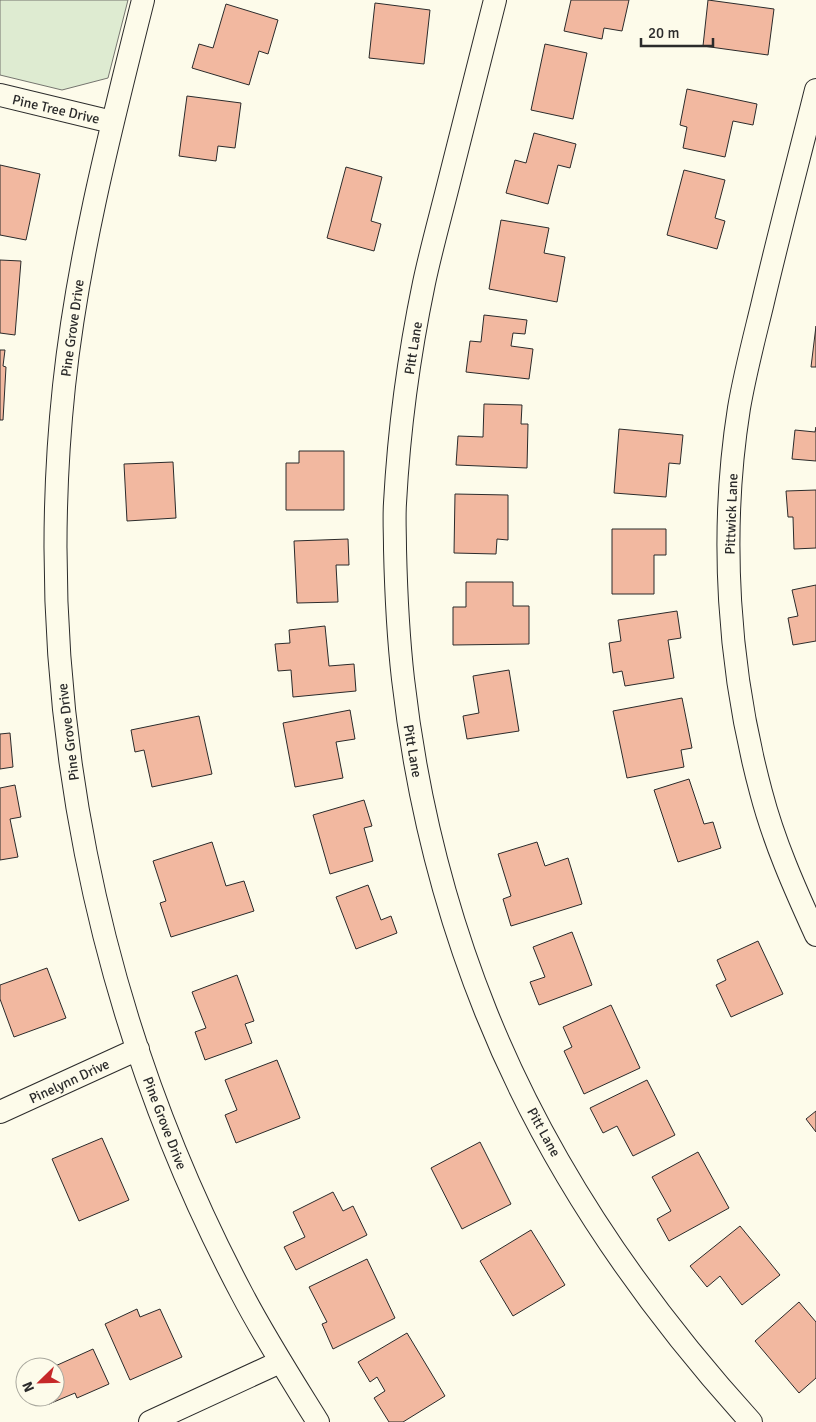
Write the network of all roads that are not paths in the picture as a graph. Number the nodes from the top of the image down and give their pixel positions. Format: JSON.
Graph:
{"nodes":[{"id":1,"x":143,"y":0,"type":"edge"},
{"id":2,"x":495,"y":0,"type":"edge"},
{"id":3,"x":816,"y":90,"type":"edge"},
{"id":4,"x":0,"y":95,"type":"edge"},
{"id":5,"x":112,"y":122,"type":"junction"},
{"id":6,"x":816,"y":935,"type":"edge"},
{"id":7,"x":138,"y":1049,"type":"junction"},
{"id":8,"x":0,"y":1112,"type":"edge"},
{"id":9,"x":280,"y":1362,"type":"junction"},
{"id":10,"x":150,"y":1422,"type":"edge"},
{"id":11,"x":318,"y":1422,"type":"edge"},
{"id":12,"x":751,"y":1422,"type":"edge"}],
"edges":[{"from":1,"to":5,"type":"street","name":"Pine Grove Drive"},
{"from":2,"to":12,"type":"street","name":"Pitt Lane"},
{"from":3,"to":6,"type":"street","name":"Pittwick Lane"},
{"from":4,"to":5,"type":"street","name":"Pine Tree Drive"},
{"from":5,"to":7,"type":"street","name":"Pine Grove Drive"},
{"from":7,"to":8,"type":"street","name":"Pinelynn Drive"},
{"from":7,"to":9,"type":"street","name":"Pine Grove Drive"},
{"from":9,"to":10,"type":"street"},
{"from":9,"to":11,"type":"street","name":"Pine Grove Drive"}]}
